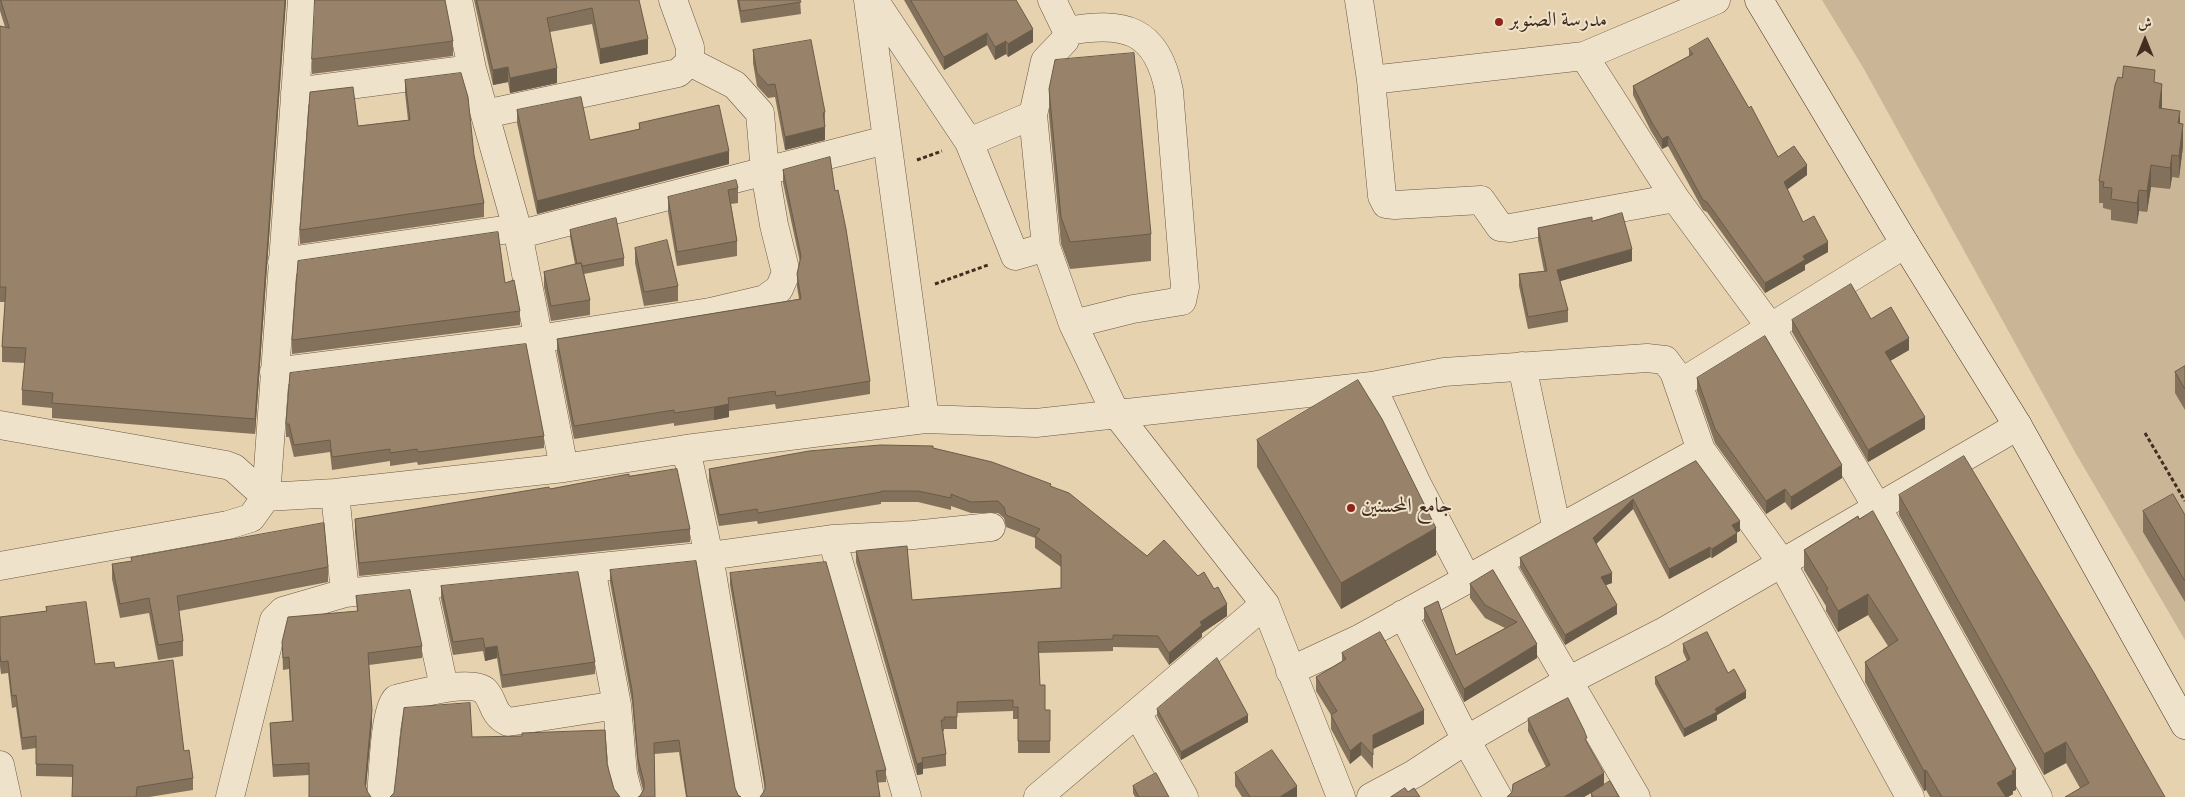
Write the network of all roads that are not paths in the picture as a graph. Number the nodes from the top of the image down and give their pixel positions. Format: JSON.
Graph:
{"nodes":[{"id":1,"x":302,"y":0,"type":"edge"},
{"id":2,"x":458,"y":0,"type":"edge"},
{"id":3,"x":673,"y":0,"type":"edge"},
{"id":4,"x":868,"y":0,"type":"edge"},
{"id":5,"x":874,"y":0,"type":"edge"},
{"id":6,"x":1052,"y":0,"type":"edge"},
{"id":7,"x":1359,"y":0,"type":"edge"},
{"id":8,"x":1716,"y":0,"type":"edge"},
{"id":9,"x":1759,"y":0,"type":"edge"},
{"id":10,"x":1067,"y":31,"type":"junction"},
{"id":11,"x":1584,"y":56,"type":"junction"},
{"id":12,"x":690,"y":62,"type":"junction"},
{"id":13,"x":472,"y":69,"type":"junction"},
{"id":14,"x":1371,"y":80,"type":"junction"},
{"id":15,"x":295,"y":92,"type":"junction"},
{"id":16,"x":485,"y":114,"type":"junction"},
{"id":17,"x":1033,"y":115,"type":"junction"},
{"id":18,"x":886,"y":140,"type":"junction"},
{"id":19,"x":969,"y":142,"type":"junction"},
{"id":20,"x":765,"y":172,"type":"junction"},
{"id":21,"x":1675,"y":198,"type":"junction"},
{"id":22,"x":517,"y":232,"type":"junction"},
{"id":23,"x":1905,"y":244,"type":"junction"},
{"id":24,"x":1046,"y":247,"type":"junction"},
{"id":25,"x":282,"y":262,"type":"junction"},
{"id":26,"x":1073,"y":324,"type":"junction"},
{"id":27,"x":1771,"y":328,"type":"junction"},
{"id":28,"x":538,"y":339,"type":"junction"},
{"id":29,"x":1522,"y":366,"type":"junction"},
{"id":30,"x":274,"y":372,"type":"junction"},
{"id":31,"x":1679,"y":384,"type":"junction"},
{"id":32,"x":1372,"y":386,"type":"junction"},
{"id":33,"x":1115,"y":412,"type":"junction"},
{"id":34,"x":925,"y":419,"type":"junction"},
{"id":35,"x":0,"y":425,"type":"edge"},
{"id":36,"x":2018,"y":426,"type":"junction"},
{"id":37,"x":686,"y":449,"type":"junction"},
{"id":38,"x":1701,"y":450,"type":"junction"},
{"id":39,"x":564,"y":468,"type":"junction"},
{"id":40,"x":335,"y":493,"type":"junction"},
{"id":41,"x":266,"y":496,"type":"junction"},
{"id":42,"x":1877,"y":507,"type":"junction"},
{"id":43,"x":991,"y":527,"type":"dead end"},
{"id":44,"x":1557,"y":530,"type":"junction"},
{"id":45,"x":832,"y":539,"type":"junction"},
{"id":46,"x":709,"y":556,"type":"junction"},
{"id":47,"x":1499,"y":562,"type":"junction"},
{"id":48,"x":1782,"y":563,"type":"junction"},
{"id":49,"x":0,"y":566,"type":"edge"},
{"id":50,"x":591,"y":568,"type":"junction"},
{"id":51,"x":1467,"y":579,"type":"junction"},
{"id":52,"x":422,"y":585,"type":"junction"},
{"id":53,"x":345,"y":593,"type":"junction"},
{"id":54,"x":1265,"y":604,"type":"junction"},
{"id":55,"x":1403,"y":614,"type":"junction"},
{"id":56,"x":1290,"y":671,"type":"junction"},
{"id":57,"x":1568,"y":681,"type":"junction"},
{"id":58,"x":444,"y":687,"type":"junction"},
{"id":59,"x":616,"y":705,"type":"junction"},
{"id":60,"x":1137,"y":713,"type":"junction"},
{"id":61,"x":2185,"y":725,"type":"edge"},
{"id":62,"x":1466,"y":740,"type":"junction"},
{"id":63,"x":0,"y":765,"type":"edge"},
{"id":64,"x":7,"y":797,"type":"edge"},
{"id":65,"x":230,"y":797,"type":"edge"},
{"id":66,"x":381,"y":797,"type":"edge"},
{"id":67,"x":629,"y":797,"type":"edge"},
{"id":68,"x":750,"y":797,"type":"edge"},
{"id":69,"x":907,"y":797,"type":"edge"},
{"id":70,"x":1038,"y":797,"type":"edge"},
{"id":71,"x":1184,"y":797,"type":"edge"},
{"id":72,"x":1340,"y":797,"type":"edge"},
{"id":73,"x":1372,"y":797,"type":"edge"},
{"id":74,"x":1498,"y":797,"type":"edge"},
{"id":75,"x":1636,"y":797,"type":"edge"},
{"id":76,"x":1910,"y":797,"type":"edge"},
{"id":77,"x":2038,"y":797,"type":"edge"}],
"edges":[{"from":1,"to":15,"type":"street"},
{"from":2,"to":13,"type":"street"},
{"from":3,"to":12,"type":"street"},
{"from":4,"to":18,"type":"street"},
{"from":5,"to":19,"type":"street"},
{"from":6,"to":10,"type":"street"},
{"from":7,"to":14,"type":"street"},
{"from":8,"to":11,"type":"street"},
{"from":9,"to":23,"type":"street"},
{"from":10,"to":17,"type":"street"},
{"from":10,"to":26,"type":"street"},
{"from":11,"to":14,"type":"street"},
{"from":11,"to":21,"type":"street"},
{"from":12,"to":16,"type":"street"},
{"from":12,"to":20,"type":"street"},
{"from":13,"to":15,"type":"street"},
{"from":13,"to":16,"type":"street"},
{"from":14,"to":21,"type":"street"},
{"from":15,"to":25,"type":"street"},
{"from":16,"to":22,"type":"street"},
{"from":17,"to":19,"type":"street"},
{"from":17,"to":24,"type":"street"},
{"from":18,"to":20,"type":"street"},
{"from":18,"to":34,"type":"street"},
{"from":19,"to":24,"type":"street"},
{"from":20,"to":22,"type":"street"},
{"from":20,"to":28,"type":"street"},
{"from":21,"to":27,"type":"street"},
{"from":22,"to":25,"type":"street"},
{"from":22,"to":28,"type":"street"},
{"from":23,"to":27,"type":"street"},
{"from":23,"to":36,"type":"street"},
{"from":24,"to":26,"type":"street"},
{"from":25,"to":30,"type":"street"},
{"from":26,"to":33,"type":"street"},
{"from":27,"to":31,"type":"street"},
{"from":27,"to":42,"type":"street"},
{"from":28,"to":30,"type":"street"},
{"from":28,"to":39,"type":"street"},
{"from":29,"to":31,"type":"street"},
{"from":29,"to":32,"type":"street"},
{"from":29,"to":44,"type":"street"},
{"from":30,"to":41,"type":"street"},
{"from":31,"to":38,"type":"street"},
{"from":32,"to":33,"type":"street"},
{"from":32,"to":51,"type":"street"},
{"from":33,"to":34,"type":"street"},
{"from":33,"to":54,"type":"street"},
{"from":34,"to":37,"type":"street"},
{"from":35,"to":41,"type":"street"},
{"from":36,"to":42,"type":"street"},
{"from":36,"to":61,"type":"street"},
{"from":37,"to":39,"type":"street"},
{"from":37,"to":46,"type":"street"},
{"from":38,"to":44,"type":"street"},
{"from":38,"to":48,"type":"street"},
{"from":39,"to":40,"type":"street"},
{"from":40,"to":41,"type":"street"},
{"from":40,"to":53,"type":"street"},
{"from":41,"to":49,"type":"street"},
{"from":42,"to":48,"type":"street"},
{"from":42,"to":77,"type":"street"},
{"from":43,"to":45,"type":"street"},
{"from":44,"to":47,"type":"street"},
{"from":45,"to":46,"type":"street"},
{"from":45,"to":69,"type":"street"},
{"from":46,"to":50,"type":"street"},
{"from":46,"to":68,"type":"street"},
{"from":47,"to":51,"type":"street"},
{"from":47,"to":57,"type":"street"},
{"from":48,"to":57,"type":"street"},
{"from":48,"to":76,"type":"street"},
{"from":50,"to":52,"type":"street"},
{"from":50,"to":59,"type":"street"},
{"from":51,"to":55,"type":"street"},
{"from":52,"to":53,"type":"street"},
{"from":52,"to":58,"type":"street"},
{"from":53,"to":65,"type":"street"},
{"from":54,"to":56,"type":"street"},
{"from":54,"to":60,"type":"street"},
{"from":55,"to":56,"type":"street"},
{"from":55,"to":62,"type":"street"},
{"from":56,"to":72,"type":"street"},
{"from":57,"to":62,"type":"street"},
{"from":57,"to":75,"type":"street"},
{"from":58,"to":59,"type":"street"},
{"from":58,"to":66,"type":"street"},
{"from":59,"to":67,"type":"street"},
{"from":60,"to":70,"type":"street"},
{"from":60,"to":71,"type":"street"},
{"from":62,"to":73,"type":"street"},
{"from":62,"to":74,"type":"street"},
{"from":63,"to":64,"type":"street"}]}
